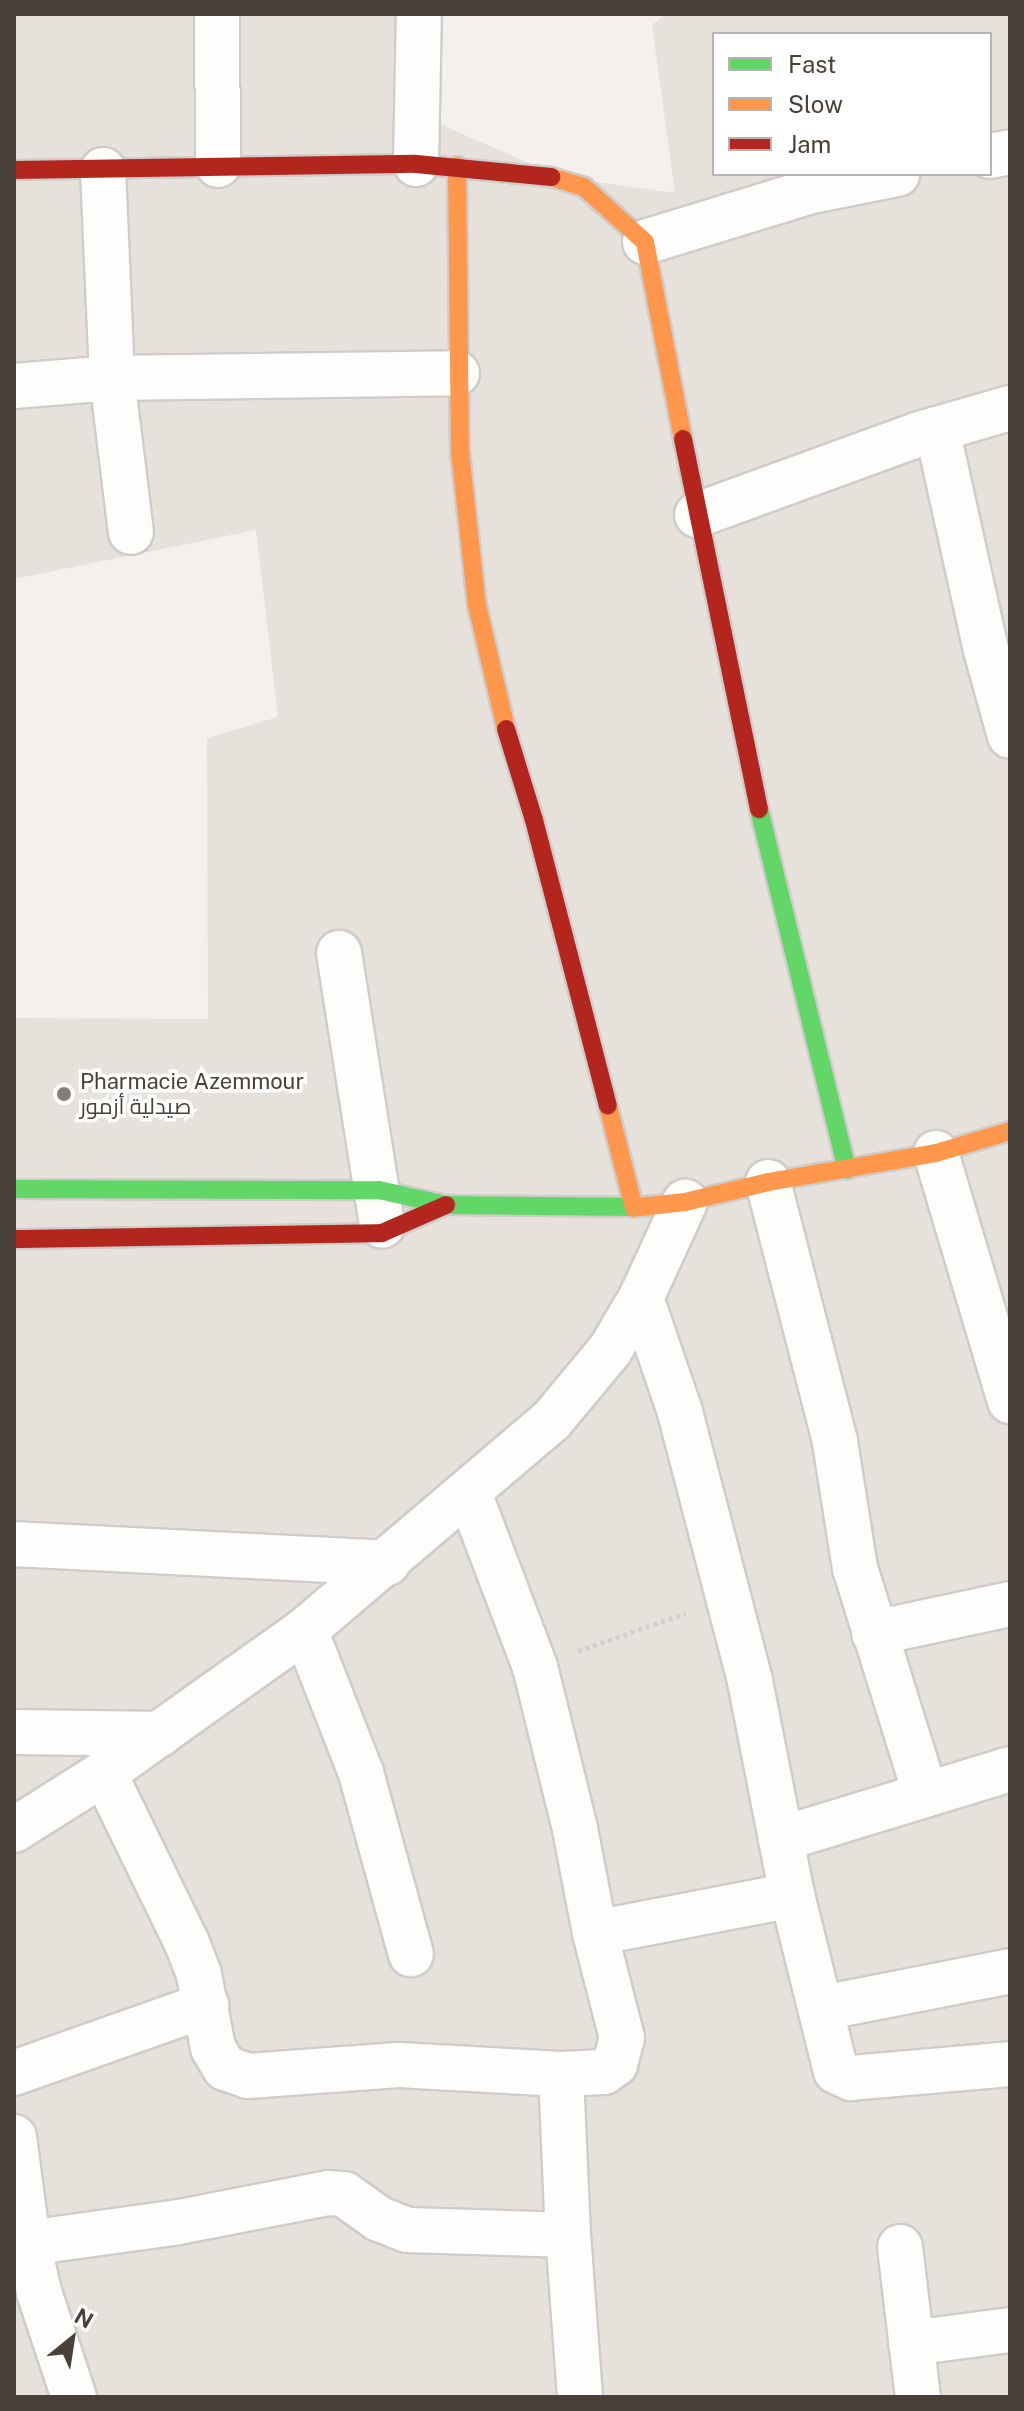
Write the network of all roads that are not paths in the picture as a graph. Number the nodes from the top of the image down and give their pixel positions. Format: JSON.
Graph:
{"nodes":[{"id":1,"x":217,"y":14,"type":"edge"},
{"id":2,"x":419,"y":14,"type":"edge"},
{"id":3,"x":218,"y":165,"type":"junction"},
{"id":4,"x":437,"y":165,"type":"junction"},
{"id":5,"x":14,"y":170,"type":"edge"},
{"id":6,"x":103,"y":170,"type":"junction"},
{"id":7,"x":887,"y":176,"type":"edge"},
{"id":8,"x":645,"y":242,"type":"junction"},
{"id":9,"x":457,"y":373,"type":"junction"},
{"id":10,"x":112,"y":378,"type":"junction"},
{"id":11,"x":14,"y":386,"type":"edge"},
{"id":12,"x":1010,"y":408,"type":"edge"},
{"id":13,"x":937,"y":429,"type":"junction"},
{"id":14,"x":697,"y":515,"type":"junction"},
{"id":15,"x":131,"y":532,"type":"dead end"},
{"id":16,"x":998,"y":648,"type":"edge"},
{"id":17,"x":1010,"y":736,"type":"edge"},
{"id":18,"x":339,"y":953,"type":"dead end"},
{"id":19,"x":1010,"y":1131,"type":"edge"},
{"id":20,"x":936,"y":1153,"type":"junction"},
{"id":21,"x":847,"y":1169,"type":"junction"},
{"id":22,"x":768,"y":1182,"type":"junction"},
{"id":23,"x":14,"y":1189,"type":"edge"},
{"id":24,"x":379,"y":1190,"type":"junction"},
{"id":25,"x":685,"y":1202,"type":"junction"},
{"id":26,"x":446,"y":1205,"type":"junction"},
{"id":27,"x":634,"y":1208,"type":"junction"},
{"id":28,"x":382,"y":1233,"type":"junction"},
{"id":29,"x":14,"y":1239,"type":"edge"},
{"id":30,"x":641,"y":1298,"type":"junction"},
{"id":31,"x":1010,"y":1401,"type":"edge"},
{"id":32,"x":469,"y":1493,"type":"junction"},
{"id":33,"x":14,"y":1544,"type":"edge"},
{"id":34,"x":388,"y":1563,"type":"junction"},
{"id":35,"x":1010,"y":1604,"type":"edge"},
{"id":36,"x":305,"y":1630,"type":"junction"},
{"id":37,"x":874,"y":1633,"type":"junction"},
{"id":38,"x":14,"y":1732,"type":"edge"},
{"id":39,"x":160,"y":1734,"type":"junction"},
{"id":40,"x":1010,"y":1769,"type":"edge"},
{"id":41,"x":104,"y":1773,"type":"junction"},
{"id":42,"x":925,"y":1793,"type":"junction"},
{"id":43,"x":14,"y":1830,"type":"edge"},
{"id":44,"x":781,"y":1839,"type":"junction"},
{"id":45,"x":792,"y":1895,"type":"junction"},
{"id":46,"x":595,"y":1933,"type":"junction"},
{"id":47,"x":411,"y":1954,"type":"dead end"},
{"id":48,"x":1010,"y":1971,"type":"edge"},
{"id":49,"x":206,"y":2005,"type":"junction"},
{"id":50,"x":822,"y":2008,"type":"junction"},
{"id":51,"x":1010,"y":2064,"type":"edge"},
{"id":52,"x":14,"y":2073,"type":"edge"},
{"id":53,"x":561,"y":2074,"type":"junction"},
{"id":54,"x":14,"y":2137,"type":"edge"},
{"id":55,"x":568,"y":2235,"type":"junction"},
{"id":56,"x":28,"y":2243,"type":"junction"},
{"id":57,"x":900,"y":2247,"type":"dead end"},
{"id":58,"x":1010,"y":2330,"type":"edge"},
{"id":59,"x":911,"y":2343,"type":"junction"},
{"id":60,"x":67,"y":2395,"type":"edge"},
{"id":61,"x":580,"y":2397,"type":"edge"},
{"id":62,"x":918,"y":2397,"type":"edge"}],
"edges":[{"from":1,"to":3,"type":"street"},
{"from":2,"to":4,"type":"street"},
{"from":3,"to":4,"type":"street"},
{"from":3,"to":6,"type":"street"},
{"from":4,"to":8,"type":"street"},
{"from":4,"to":9,"type":"street"},
{"from":5,"to":6,"type":"street"},
{"from":6,"to":10,"type":"street"},
{"from":7,"to":8,"type":"street"},
{"from":8,"to":14,"type":"street"},
{"from":9,"to":10,"type":"street"},
{"from":9,"to":27,"type":"street"},
{"from":10,"to":11,"type":"street"},
{"from":10,"to":15,"type":"street"},
{"from":12,"to":13,"type":"street"},
{"from":13,"to":14,"type":"street"},
{"from":13,"to":16,"type":"street"},
{"from":14,"to":21,"type":"street"},
{"from":16,"to":17,"type":"street"},
{"from":18,"to":24,"type":"street"},
{"from":19,"to":20,"type":"street"},
{"from":20,"to":21,"type":"street"},
{"from":20,"to":31,"type":"street"},
{"from":21,"to":22,"type":"street"},
{"from":22,"to":25,"type":"street"},
{"from":22,"to":37,"type":"street"},
{"from":23,"to":24,"type":"street"},
{"from":24,"to":26,"type":"street"},
{"from":24,"to":28,"type":"street"},
{"from":25,"to":27,"type":"street"},
{"from":25,"to":30,"type":"street"},
{"from":26,"to":27,"type":"street"},
{"from":26,"to":28,"type":"street"},
{"from":28,"to":29,"type":"street"},
{"from":30,"to":32,"type":"street"},
{"from":30,"to":44,"type":"street"},
{"from":32,"to":34,"type":"street"},
{"from":32,"to":46,"type":"street"},
{"from":33,"to":34,"type":"street"},
{"from":34,"to":36,"type":"street"},
{"from":35,"to":37,"type":"street"},
{"from":36,"to":39,"type":"street"},
{"from":36,"to":47,"type":"street"},
{"from":37,"to":42,"type":"street"},
{"from":38,"to":39,"type":"street"},
{"from":39,"to":41,"type":"street"},
{"from":40,"to":42,"type":"street"},
{"from":41,"to":43,"type":"street"},
{"from":41,"to":49,"type":"street"},
{"from":42,"to":44,"type":"street"},
{"from":44,"to":45,"type":"street"},
{"from":45,"to":46,"type":"street"},
{"from":45,"to":50,"type":"street"},
{"from":46,"to":53,"type":"street"},
{"from":48,"to":50,"type":"street"},
{"from":49,"to":52,"type":"street"},
{"from":49,"to":53,"type":"street"},
{"from":50,"to":51,"type":"street"},
{"from":53,"to":55,"type":"street"},
{"from":54,"to":56,"type":"street"},
{"from":55,"to":56,"type":"street"},
{"from":55,"to":61,"type":"street"},
{"from":56,"to":60,"type":"street"},
{"from":57,"to":59,"type":"street"},
{"from":58,"to":59,"type":"street"},
{"from":59,"to":62,"type":"street"}]}
